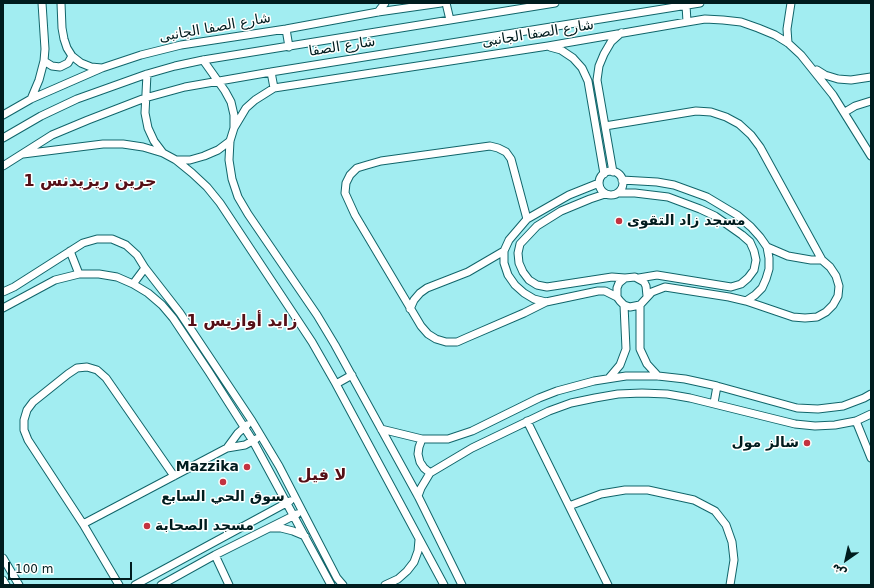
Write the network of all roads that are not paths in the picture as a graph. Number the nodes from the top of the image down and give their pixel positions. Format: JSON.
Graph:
{"nodes":[{"id":1,"x":42,"y":3,"type":"edge"},
{"id":2,"x":60,"y":3,"type":"edge"},
{"id":3,"x":385,"y":3,"type":"edge"},
{"id":4,"x":440,"y":3,"type":"edge"},
{"id":5,"x":446,"y":3,"type":"edge"},
{"id":6,"x":555,"y":3,"type":"edge"},
{"id":7,"x":700,"y":3,"type":"edge"},
{"id":8,"x":791,"y":3,"type":"edge"},
{"id":9,"x":686,"y":5,"type":"junction"},
{"id":10,"x":378,"y":12,"type":"junction"},
{"id":11,"x":450,"y":20,"type":"junction"},
{"id":12,"x":687,"y":22,"type":"junction"},
{"id":13,"x":286,"y":29,"type":"junction"},
{"id":14,"x":621,"y":33,"type":"junction"},
{"id":15,"x":788,"y":43,"type":"junction"},
{"id":16,"x":548,"y":46,"type":"junction"},
{"id":17,"x":289,"y":47,"type":"junction"},
{"id":18,"x":72,"y":56,"type":"junction"},
{"id":19,"x":203,"y":60,"type":"junction"},
{"id":20,"x":44,"y":61,"type":"junction"},
{"id":21,"x":102,"y":68,"type":"junction"},
{"id":22,"x":813,"y":68,"type":"junction"},
{"id":23,"x":271,"y":72,"type":"junction"},
{"id":24,"x":147,"y":74,"type":"junction"},
{"id":25,"x":871,"y":77,"type":"edge"},
{"id":26,"x":217,"y":81,"type":"junction"},
{"id":27,"x":274,"y":88,"type":"junction"},
{"id":28,"x":145,"y":98,"type":"junction"},
{"id":29,"x":31,"y":99,"type":"junction"},
{"id":30,"x":871,"y":101,"type":"edge"},
{"id":31,"x":845,"y":112,"type":"junction"},
{"id":32,"x":3,"y":115,"type":"edge"},
{"id":33,"x":606,"y":126,"type":"junction"},
{"id":34,"x":234,"y":128,"type":"junction"},
{"id":35,"x":3,"y":138,"type":"edge"},
{"id":36,"x":230,"y":141,"type":"junction"},
{"id":37,"x":163,"y":153,"type":"junction"},
{"id":38,"x":19,"y":155,"type":"junction"},
{"id":39,"x":871,"y":156,"type":"edge"},
{"id":40,"x":176,"y":160,"type":"junction"},
{"id":41,"x":3,"y":166,"type":"edge"},
{"id":42,"x":613,"y":172,"type":"junction"},
{"id":43,"x":604,"y":174,"type":"junction"},
{"id":44,"x":622,"y":180,"type":"junction"},
{"id":45,"x":599,"y":183,"type":"junction"},
{"id":46,"x":618,"y":192,"type":"junction"},
{"id":47,"x":605,"y":194,"type":"junction"},
{"id":48,"x":527,"y":219,"type":"junction"},
{"id":49,"x":751,"y":227,"type":"junction"},
{"id":50,"x":742,"y":236,"type":"junction"},
{"id":51,"x":509,"y":240,"type":"junction"},
{"id":52,"x":520,"y":244,"type":"junction"},
{"id":53,"x":766,"y":247,"type":"junction"},
{"id":54,"x":70,"y":251,"type":"junction"},
{"id":55,"x":504,"y":251,"type":"junction"},
{"id":56,"x":822,"y":260,"type":"junction"},
{"id":57,"x":145,"y":268,"type":"junction"},
{"id":58,"x":79,"y":274,"type":"junction"},
{"id":59,"x":625,"y":278,"type":"junction"},
{"id":60,"x":640,"y":278,"type":"junction"},
{"id":61,"x":133,"y":284,"type":"junction"},
{"id":62,"x":556,"y":286,"type":"junction"},
{"id":63,"x":731,"y":287,"type":"junction"},
{"id":64,"x":3,"y":292,"type":"edge"},
{"id":65,"x":617,"y":296,"type":"junction"},
{"id":66,"x":646,"y":296,"type":"junction"},
{"id":67,"x":729,"y":297,"type":"junction"},
{"id":68,"x":558,"y":298,"type":"junction"},
{"id":69,"x":3,"y":299,"type":"edge"},
{"id":70,"x":746,"y":301,"type":"junction"},
{"id":71,"x":546,"y":302,"type":"junction"},
{"id":72,"x":624,"y":305,"type":"junction"},
{"id":73,"x":640,"y":305,"type":"junction"},
{"id":74,"x":3,"y":308,"type":"edge"},
{"id":75,"x":410,"y":309,"type":"junction"},
{"id":76,"x":352,"y":375,"type":"junction"},
{"id":77,"x":658,"y":376,"type":"junction"},
{"id":78,"x":609,"y":378,"type":"junction"},
{"id":79,"x":336,"y":384,"type":"junction"},
{"id":80,"x":718,"y":386,"type":"junction"},
{"id":81,"x":871,"y":394,"type":"edge"},
{"id":82,"x":714,"y":403,"type":"junction"},
{"id":83,"x":871,"y":414,"type":"edge"},
{"id":84,"x":252,"y":421,"type":"junction"},
{"id":85,"x":527,"y":421,"type":"junction"},
{"id":86,"x":856,"y":421,"type":"junction"},
{"id":87,"x":244,"y":427,"type":"junction"},
{"id":88,"x":381,"y":429,"type":"junction"},
{"id":89,"x":261,"y":436,"type":"junction"},
{"id":90,"x":422,"y":440,"type":"junction"},
{"id":91,"x":253,"y":441,"type":"junction"},
{"id":92,"x":227,"y":448,"type":"junction"},
{"id":93,"x":871,"y":458,"type":"edge"},
{"id":94,"x":430,"y":473,"type":"junction"},
{"id":95,"x":174,"y":476,"type":"junction"},
{"id":96,"x":418,"y":496,"type":"junction"},
{"id":97,"x":295,"y":498,"type":"junction"},
{"id":98,"x":287,"y":502,"type":"junction"},
{"id":99,"x":569,"y":506,"type":"junction"},
{"id":100,"x":302,"y":511,"type":"junction"},
{"id":101,"x":294,"y":516,"type":"junction"},
{"id":102,"x":83,"y":524,"type":"junction"},
{"id":103,"x":269,"y":528,"type":"junction"},
{"id":104,"x":305,"y":536,"type":"junction"},
{"id":105,"x":419,"y":540,"type":"junction"},
{"id":106,"x":215,"y":555,"type":"junction"},
{"id":107,"x":3,"y":558,"type":"edge"},
{"id":108,"x":167,"y":568,"type":"junction"},
{"id":109,"x":173,"y":578,"type":"junction"},
{"id":110,"x":3,"y":580,"type":"edge"},
{"id":111,"x":6,"y":585,"type":"edge"},
{"id":112,"x":18,"y":585,"type":"edge"},
{"id":113,"x":119,"y":585,"type":"edge"},
{"id":114,"x":136,"y":585,"type":"edge"},
{"id":115,"x":160,"y":585,"type":"edge"},
{"id":116,"x":229,"y":585,"type":"edge"},
{"id":117,"x":331,"y":585,"type":"edge"},
{"id":118,"x":342,"y":585,"type":"edge"},
{"id":119,"x":385,"y":585,"type":"edge"},
{"id":120,"x":444,"y":585,"type":"edge"},
{"id":121,"x":462,"y":585,"type":"edge"},
{"id":122,"x":608,"y":585,"type":"edge"},
{"id":123,"x":730,"y":585,"type":"edge"}],
"edges":[{"from":1,"to":20,"type":"street"},
{"from":2,"to":18,"type":"street"},
{"from":3,"to":10,"type":"street"},
{"from":4,"to":10,"type":"street","name":"شارع الصفا الجانبى"},
{"from":5,"to":11,"type":"street"},
{"from":6,"to":11,"type":"street","name":"شارع الصفا"},
{"from":7,"to":9,"type":"street","name":"شارع الصفا"},
{"from":8,"to":15,"type":"street"},
{"from":9,"to":12,"type":"street"},
{"from":9,"to":23,"type":"street","name":"شارع الصفا"},
{"from":10,"to":13,"type":"street","name":"شارع الصفا الجانبى"},
{"from":11,"to":17,"type":"street","name":"شارع الصفا"},
{"from":12,"to":14,"type":"street","name":"شارع الصفا الجانبى"},
{"from":12,"to":15,"type":"street","name":"شارع الصفا الجانبى"},
{"from":13,"to":17,"type":"street"},
{"from":13,"to":21,"type":"street","name":"شارع الصفا الجانبى"},
{"from":14,"to":16,"type":"street","name":"شارع الصفا الجانبى"},
{"from":14,"to":33,"type":"street"},
{"from":15,"to":22,"type":"street","name":"شارع الصفا الجانبى"},
{"from":16,"to":27,"type":"street","name":"شارع الصفا الجانبى"},
{"from":16,"to":43,"type":"street"},
{"from":17,"to":19,"type":"street","name":"شارع الصفا"},
{"from":18,"to":20,"type":"street"},
{"from":18,"to":21,"type":"street"},
{"from":19,"to":24,"type":"street","name":"شارع الصفا"},
{"from":19,"to":26,"type":"street"},
{"from":20,"to":29,"type":"street"},
{"from":21,"to":29,"type":"street","name":"شارع الصفا الجانبى"},
{"from":22,"to":25,"type":"street"},
{"from":22,"to":31,"type":"street"},
{"from":23,"to":26,"type":"street","name":"شارع الصفا"},
{"from":23,"to":27,"type":"street"},
{"from":24,"to":28,"type":"street"},
{"from":24,"to":35,"type":"street","name":"شارع الصفا"},
{"from":26,"to":28,"type":"street","name":"شارع الصفا"},
{"from":26,"to":34,"type":"street"},
{"from":27,"to":34,"type":"street"},
{"from":28,"to":37,"type":"street"},
{"from":28,"to":38,"type":"street","name":"شارع الصفا"},
{"from":29,"to":32,"type":"street","name":"شارع الصفا الجانبى"},
{"from":30,"to":31,"type":"street"},
{"from":31,"to":39,"type":"street"},
{"from":33,"to":42,"type":"street"},
{"from":33,"to":56,"type":"street"},
{"from":34,"to":36,"type":"street"},
{"from":36,"to":40,"type":"street"},
{"from":36,"to":76,"type":"street"},
{"from":37,"to":38,"type":"street"},
{"from":37,"to":40,"type":"street"},
{"from":38,"to":41,"type":"street","name":"شارع الصفا"},
{"from":40,"to":79,"type":"street"},
{"from":42,"to":43,"type":"street"},
{"from":42,"to":44,"type":"street"},
{"from":43,"to":45,"type":"street"},
{"from":44,"to":46,"type":"street"},
{"from":44,"to":49,"type":"street"},
{"from":45,"to":47,"type":"street"},
{"from":45,"to":48,"type":"street"},
{"from":46,"to":47,"type":"street"},
{"from":46,"to":50,"type":"street"},
{"from":47,"to":52,"type":"street"},
{"from":48,"to":51,"type":"street"},
{"from":48,"to":75,"type":"street"},
{"from":49,"to":50,"type":"street"},
{"from":49,"to":53,"type":"street"},
{"from":50,"to":63,"type":"street"},
{"from":51,"to":52,"type":"street"},
{"from":51,"to":55,"type":"street"},
{"from":52,"to":62,"type":"street"},
{"from":53,"to":56,"type":"street"},
{"from":53,"to":70,"type":"street"},
{"from":54,"to":57,"type":"street"},
{"from":54,"to":58,"type":"street"},
{"from":54,"to":64,"type":"street"},
{"from":55,"to":71,"type":"street"},
{"from":55,"to":75,"type":"street"},
{"from":56,"to":70,"type":"street"},
{"from":57,"to":61,"type":"street"},
{"from":57,"to":84,"type":"street"},
{"from":58,"to":61,"type":"street"},
{"from":58,"to":74,"type":"street"},
{"from":59,"to":60,"type":"street"},
{"from":59,"to":62,"type":"street"},
{"from":59,"to":65,"type":"street"},
{"from":60,"to":63,"type":"street"},
{"from":60,"to":66,"type":"street"},
{"from":61,"to":87,"type":"street"},
{"from":62,"to":68,"type":"street"},
{"from":63,"to":67,"type":"street"},
{"from":65,"to":68,"type":"street"},
{"from":65,"to":72,"type":"street"},
{"from":66,"to":67,"type":"street"},
{"from":66,"to":73,"type":"street"},
{"from":67,"to":70,"type":"street"},
{"from":68,"to":71,"type":"street"},
{"from":69,"to":74,"type":"street"},
{"from":71,"to":75,"type":"street"},
{"from":72,"to":73,"type":"street"},
{"from":72,"to":78,"type":"street"},
{"from":73,"to":77,"type":"street"},
{"from":76,"to":79,"type":"street"},
{"from":76,"to":88,"type":"street"},
{"from":77,"to":78,"type":"street"},
{"from":77,"to":80,"type":"street"},
{"from":78,"to":90,"type":"street"},
{"from":79,"to":105,"type":"street"},
{"from":80,"to":81,"type":"street"},
{"from":80,"to":82,"type":"street"},
{"from":82,"to":85,"type":"street"},
{"from":82,"to":86,"type":"street"},
{"from":83,"to":86,"type":"street"},
{"from":84,"to":87,"type":"street"},
{"from":84,"to":89,"type":"street"},
{"from":85,"to":94,"type":"street"},
{"from":85,"to":99,"type":"street"},
{"from":86,"to":93,"type":"street"},
{"from":87,"to":91,"type":"street"},
{"from":87,"to":92,"type":"street"},
{"from":88,"to":90,"type":"street"},
{"from":88,"to":96,"type":"street"},
{"from":89,"to":91,"type":"street"},
{"from":89,"to":97,"type":"street"},
{"from":90,"to":94,"type":"street"},
{"from":91,"to":92,"type":"street"},
{"from":91,"to":98,"type":"street"},
{"from":92,"to":95,"type":"street"},
{"from":94,"to":96,"type":"street"},
{"from":95,"to":102,"type":"street"},
{"from":95,"to":102,"type":"street"},
{"from":96,"to":121,"type":"street"},
{"from":97,"to":98,"type":"street"},
{"from":97,"to":100,"type":"street"},
{"from":98,"to":101,"type":"street"},
{"from":98,"to":108,"type":"street"},
{"from":99,"to":122,"type":"street"},
{"from":99,"to":123,"type":"street"},
{"from":100,"to":101,"type":"street"},
{"from":100,"to":118,"type":"street"},
{"from":101,"to":103,"type":"street"},
{"from":101,"to":104,"type":"street"},
{"from":102,"to":113,"type":"street"},
{"from":103,"to":104,"type":"street"},
{"from":103,"to":106,"type":"street"},
{"from":104,"to":117,"type":"street"},
{"from":105,"to":119,"type":"street"},
{"from":105,"to":120,"type":"street"},
{"from":106,"to":109,"type":"street"},
{"from":106,"to":116,"type":"street"},
{"from":107,"to":112,"type":"street"},
{"from":108,"to":109,"type":"street"},
{"from":108,"to":114,"type":"street"},
{"from":109,"to":115,"type":"street"},
{"from":110,"to":111,"type":"street"}]}
